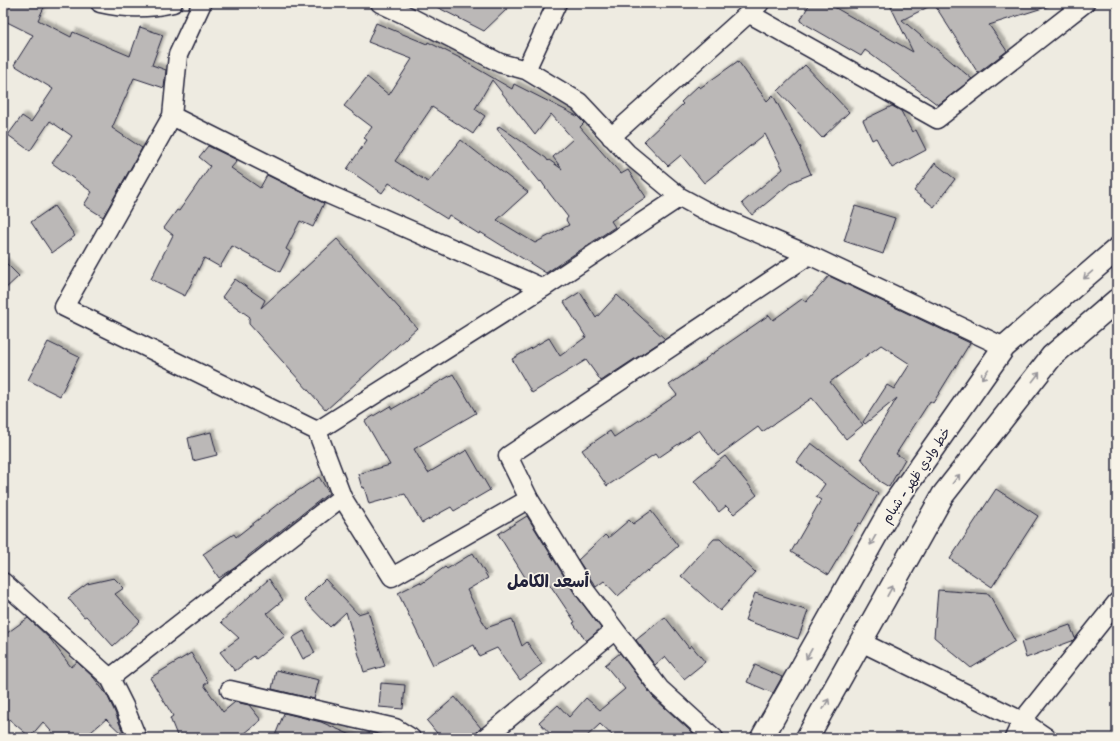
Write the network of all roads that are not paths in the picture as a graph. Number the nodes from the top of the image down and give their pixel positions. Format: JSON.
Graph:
{"nodes":[{"id":1,"x":100,"y":3,"type":"edge"},
{"id":2,"x":174,"y":3,"type":"edge"},
{"id":3,"x":202,"y":3,"type":"edge"},
{"id":4,"x":380,"y":3,"type":"edge"},
{"id":5,"x":557,"y":3,"type":"edge"},
{"id":6,"x":1085,"y":3,"type":"edge"},
{"id":7,"x":754,"y":8,"type":"edge"},
{"id":8,"x":526,"y":70,"type":"junction"},
{"id":9,"x":172,"y":116,"type":"junction"},
{"id":10,"x":611,"y":137,"type":"junction"},
{"id":11,"x":680,"y":197,"type":"junction"},
{"id":12,"x":1117,"y":249,"type":"edge"},
{"id":13,"x":809,"y":255,"type":"junction"},
{"id":14,"x":543,"y":288,"type":"junction"},
{"id":15,"x":1117,"y":300,"type":"edge"},
{"id":16,"x":1004,"y":347,"type":"junction"},
{"id":17,"x":317,"y":431,"type":"junction"},
{"id":18,"x":342,"y":497,"type":"junction"},
{"id":19,"x":529,"y":499,"type":"junction"},
{"id":20,"x":3,"y":582,"type":"edge"},
{"id":21,"x":1117,"y":602,"type":"edge"},
{"id":22,"x":615,"y":630,"type":"junction"},
{"id":23,"x":861,"y":642,"type":"junction"},
{"id":24,"x":110,"y":678,"type":"junction"},
{"id":25,"x":230,"y":690,"type":"dead end"},
{"id":26,"x":1022,"y":721,"type":"junction"},
{"id":27,"x":137,"y":738,"type":"edge"},
{"id":28,"x":411,"y":738,"type":"edge"},
{"id":29,"x":485,"y":738,"type":"edge"},
{"id":30,"x":714,"y":738,"type":"edge"},
{"id":31,"x":762,"y":738,"type":"edge"},
{"id":32,"x":807,"y":738,"type":"edge"},
{"id":33,"x":1014,"y":738,"type":"edge"},
{"id":34,"x":1047,"y":738,"type":"edge"}],
"edges":[{"from":1,"to":2,"type":"street"},
{"from":3,"to":9,"type":"street"},
{"from":4,"to":8,"type":"street"},
{"from":5,"to":8,"type":"street"},
{"from":6,"to":7,"type":"street"},
{"from":7,"to":10,"type":"street"},
{"from":8,"to":10,"type":"street"},
{"from":9,"to":14,"type":"street"},
{"from":9,"to":17,"type":"street"},
{"from":10,"to":11,"type":"street"},
{"from":11,"to":13,"type":"street"},
{"from":11,"to":14,"type":"street"},
{"from":12,"to":16,"type":"main road","name":"خط وادي ظهر - شبام","one_way":true},
{"from":13,"to":16,"type":"street"},
{"from":13,"to":19,"type":"street"},
{"from":14,"to":17,"type":"street"},
{"from":23,"to":15,"type":"main road","one_way":true},
{"from":16,"to":31,"type":"main road","name":"خط وادي ظهر - شبام","one_way":true},
{"from":17,"to":18,"type":"street"},
{"from":18,"to":19,"type":"street"},
{"from":18,"to":24,"type":"street"},
{"from":19,"to":22,"type":"street"},
{"from":20,"to":24,"type":"street"},
{"from":21,"to":26,"type":"street"},
{"from":22,"to":29,"type":"street"},
{"from":22,"to":30,"type":"street"},
{"from":23,"to":26,"type":"street"},
{"from":32,"to":23,"type":"main road","one_way":true},
{"from":24,"to":27,"type":"street"},
{"from":25,"to":28,"type":"street"},
{"from":26,"to":33,"type":"street"},
{"from":26,"to":34,"type":"street"}]}
